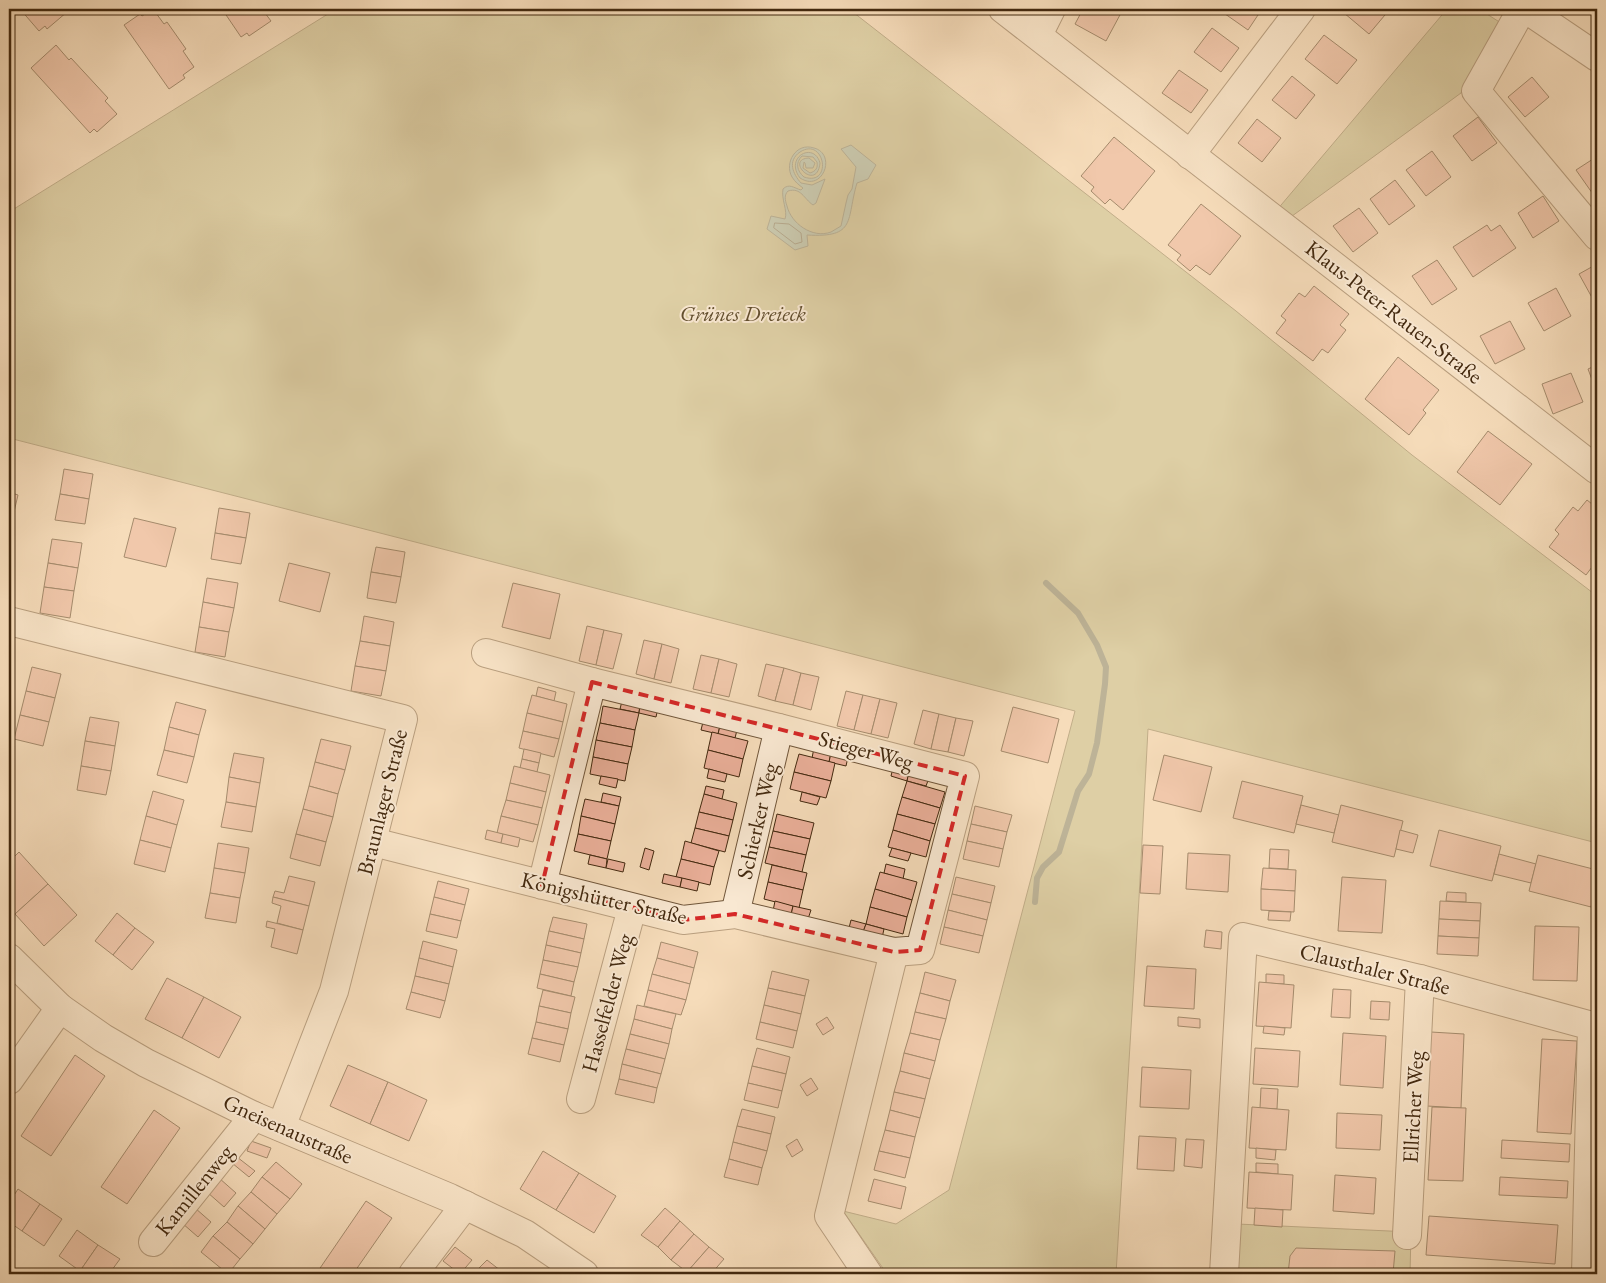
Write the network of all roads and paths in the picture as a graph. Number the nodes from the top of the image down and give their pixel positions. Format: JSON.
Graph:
{"nodes":[{"id":1,"x":1003,"y":9,"type":"edge"},
{"id":2,"x":1050,"y":9,"type":"edge"},
{"id":3,"x":1301,"y":9,"type":"edge"},
{"id":4,"x":1522,"y":9,"type":"edge"},
{"id":5,"x":1526,"y":9,"type":"edge"},
{"id":6,"x":1038,"y":35,"type":"junction"},
{"id":7,"x":1597,"y":57,"type":"edge"},
{"id":8,"x":1190,"y":155,"type":"junction"},
{"id":9,"x":1597,"y":236,"type":"edge"},
{"id":10,"x":1597,"y":470,"type":"edge"},
{"id":11,"x":9,"y":621,"type":"edge"},
{"id":12,"x":486,"y":653,"type":"dead end"},
{"id":13,"x":592,"y":682,"type":"junction"},
{"id":14,"x":779,"y":728,"type":"junction"},
{"id":15,"x":373,"y":842,"type":"junction"},
{"id":16,"x":542,"y":884,"type":"junction"},
{"id":17,"x":632,"y":908,"type":"junction"},
{"id":18,"x":735,"y":914,"type":"junction"},
{"id":19,"x":907,"y":951,"type":"junction"},
{"id":20,"x":9,"y":958,"type":"edge"},
{"id":21,"x":1420,"y":979,"type":"junction"},
{"id":22,"x":60,"y":1008,"type":"junction"},
{"id":23,"x":9,"y":1080,"type":"edge"},
{"id":24,"x":581,"y":1098,"type":"dead end"},
{"id":25,"x":254,"y":1116,"type":"junction"},
{"id":26,"x":281,"y":1127,"type":"junction"},
{"id":27,"x":465,"y":1205,"type":"junction"},
{"id":28,"x":1407,"y":1235,"type":"dead end"},
{"id":29,"x":153,"y":1242,"type":"dead end"},
{"id":30,"x":413,"y":1274,"type":"edge"},
{"id":31,"x":584,"y":1274,"type":"edge"},
{"id":32,"x":868,"y":1274,"type":"edge"},
{"id":33,"x":1224,"y":1274,"type":"edge"},
{"id":34,"x":1586,"y":1274,"type":"edge"}],
"edges":[{"from":1,"to":6,"type":"street","name":"Klaus-Peter-Rauen-Straße"},
{"from":2,"to":6,"type":"street"},
{"from":3,"to":8,"type":"street"},
{"from":4,"to":9,"type":"street"},
{"from":5,"to":7,"type":"street"},
{"from":6,"to":8,"type":"street","name":"Klaus-Peter-Rauen-Straße"},
{"from":8,"to":10,"type":"street","name":"Klaus-Peter-Rauen-Straße"},
{"from":11,"to":15,"type":"street","name":"Braunlager Straße"},
{"from":12,"to":13,"type":"street","name":"Stieger Weg"},
{"from":13,"to":14,"type":"street","name":"Stieger Weg"},
{"from":13,"to":16,"type":"street"},
{"from":14,"to":18,"type":"street","name":"Schierker Weg"},
{"from":14,"to":19,"type":"street","name":"Stieger Weg"},
{"from":15,"to":16,"type":"street","name":"Königshütter Straße"},
{"from":15,"to":26,"type":"street","name":"Braunlager Straße"},
{"from":16,"to":17,"type":"street","name":"Königshütter Straße"},
{"from":17,"to":18,"type":"street","name":"Königshütter Straße"},
{"from":17,"to":24,"type":"street","name":"Hasselfelder Weg"},
{"from":18,"to":19,"type":"street","name":"Königshütter Straße"},
{"from":19,"to":32,"type":"street"},
{"from":20,"to":22,"type":"street","name":"Gneisenaustraße"},
{"from":21,"to":28,"type":"street","name":"Ellricher Weg"},
{"from":21,"to":33,"type":"street","name":"Clausthaler Straße"},
{"from":21,"to":34,"type":"street","name":"Clausthaler Straße"},
{"from":22,"to":23,"type":"street"},
{"from":22,"to":25,"type":"street","name":"Gneisenaustraße"},
{"from":25,"to":26,"type":"street","name":"Gneisenaustraße"},
{"from":25,"to":29,"type":"street","name":"Kamillenweg"},
{"from":26,"to":27,"type":"street","name":"Gneisenaustraße"},
{"from":27,"to":30,"type":"street"},
{"from":27,"to":31,"type":"street","name":"Gneisenaustraße"}]}
